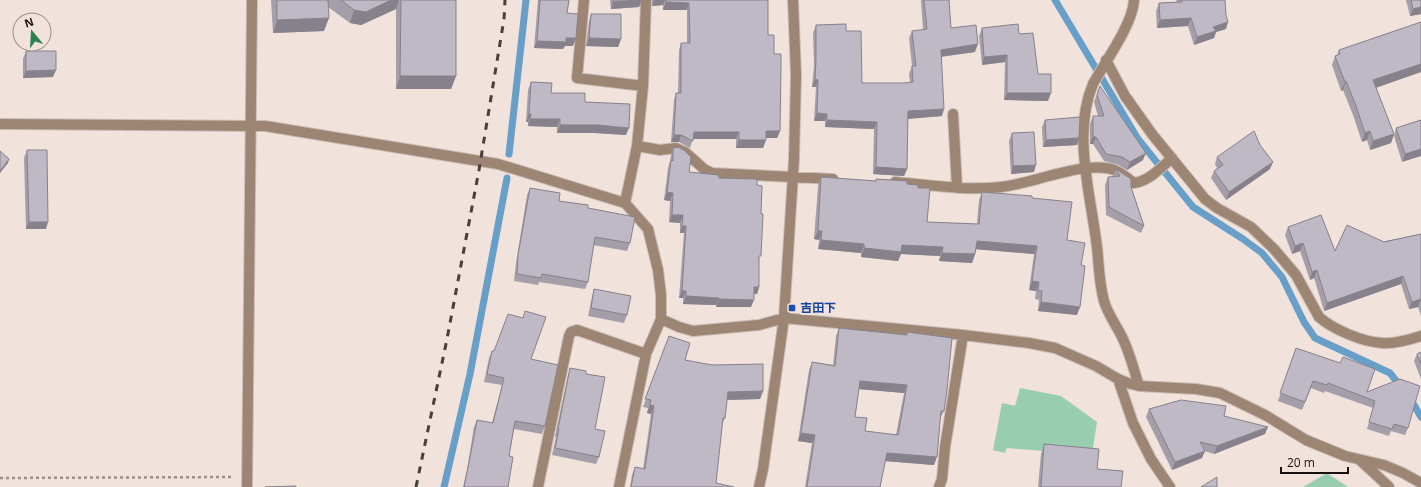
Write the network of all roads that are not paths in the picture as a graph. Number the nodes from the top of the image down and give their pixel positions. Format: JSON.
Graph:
{"nodes":[{"id":1,"x":252,"y":0,"type":"edge"},
{"id":2,"x":584,"y":0,"type":"edge"},
{"id":3,"x":646,"y":0,"type":"edge"},
{"id":4,"x":793,"y":0,"type":"edge"},
{"id":5,"x":1134,"y":0,"type":"edge"},
{"id":6,"x":1106,"y":60,"type":"junction"},
{"id":7,"x":643,"y":86,"type":"junction"},
{"id":8,"x":952,"y":114,"type":"dead end"},
{"id":9,"x":0,"y":124,"type":"edge"},
{"id":10,"x":251,"y":126,"type":"junction"},
{"id":11,"x":637,"y":146,"type":"junction"},
{"id":12,"x":1172,"y":158,"type":"junction"},
{"id":13,"x":1086,"y":168,"type":"junction"},
{"id":14,"x":793,"y":177,"type":"junction"},
{"id":15,"x":844,"y":179,"type":"edge"},
{"id":16,"x":884,"y":182,"type":"edge"},
{"id":17,"x":957,"y":187,"type":"junction"},
{"id":18,"x":624,"y":203,"type":"junction"},
{"id":19,"x":784,"y":318,"type":"junction"},
{"id":20,"x":661,"y":319,"type":"junction"},
{"id":21,"x":963,"y":335,"type":"junction"},
{"id":22,"x":1421,"y":336,"type":"edge"},
{"id":23,"x":646,"y":354,"type":"junction"},
{"id":24,"x":1118,"y":379,"type":"junction"},
{"id":25,"x":1138,"y":386,"type":"junction"},
{"id":26,"x":1360,"y":460,"type":"junction"},
{"id":27,"x":247,"y":482,"type":"edge"},
{"id":28,"x":1421,"y":483,"type":"edge"},
{"id":29,"x":538,"y":487,"type":"edge"},
{"id":30,"x":619,"y":487,"type":"edge"},
{"id":31,"x":759,"y":487,"type":"edge"},
{"id":32,"x":939,"y":487,"type":"edge"},
{"id":33,"x":1170,"y":487,"type":"edge"},
{"id":34,"x":1389,"y":487,"type":"edge"}],
"edges":[{"from":1,"to":10,"type":"street"},
{"from":2,"to":7,"type":"street"},
{"from":3,"to":7,"type":"street"},
{"from":4,"to":14,"type":"street"},
{"from":5,"to":6,"type":"street"},
{"from":6,"to":12,"type":"street"},
{"from":6,"to":13,"type":"street"},
{"from":7,"to":11,"type":"street"},
{"from":8,"to":17,"type":"street"},
{"from":9,"to":10,"type":"street"},
{"from":10,"to":18,"type":"street"},
{"from":10,"to":27,"type":"street"},
{"from":11,"to":14,"type":"street"},
{"from":11,"to":18,"type":"street"},
{"from":12,"to":13,"type":"street"},
{"from":12,"to":22,"type":"street"},
{"from":13,"to":17,"type":"street"},
{"from":13,"to":25,"type":"street"},
{"from":14,"to":15,"type":"street"},
{"from":14,"to":19,"type":"street"},
{"from":16,"to":17,"type":"street"},
{"from":18,"to":20,"type":"street"},
{"from":19,"to":20,"type":"street"},
{"from":19,"to":21,"type":"street"},
{"from":19,"to":31,"type":"street"},
{"from":20,"to":23,"type":"street"},
{"from":21,"to":24,"type":"street"},
{"from":21,"to":32,"type":"street"},
{"from":23,"to":29,"type":"street"},
{"from":23,"to":30,"type":"street"},
{"from":24,"to":25,"type":"street"},
{"from":24,"to":33,"type":"street"},
{"from":25,"to":26,"type":"street"},
{"from":26,"to":28,"type":"street"},
{"from":26,"to":34,"type":"street"}]}
